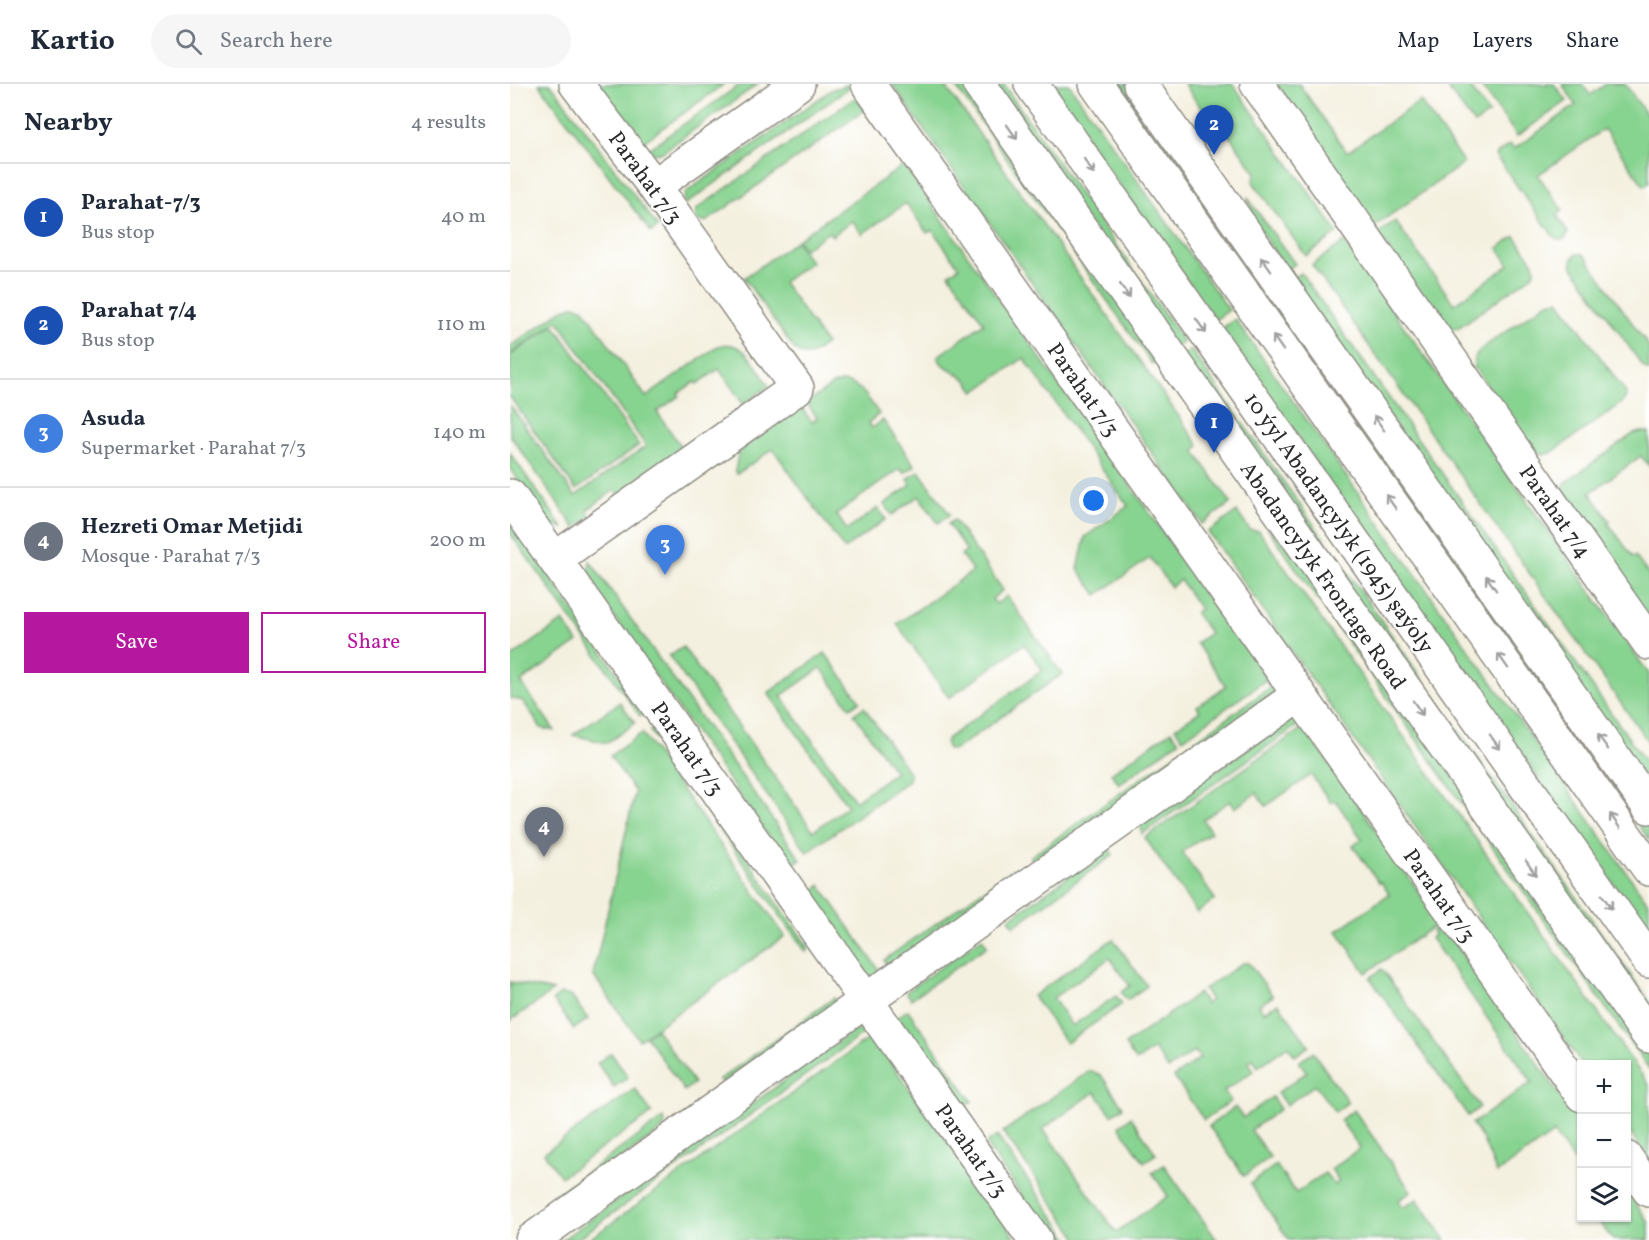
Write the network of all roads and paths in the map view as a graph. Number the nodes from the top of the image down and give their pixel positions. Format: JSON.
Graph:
{"nodes":[{"id":1,"x":576,"y":84,"type":"edge"},
{"id":2,"x":798,"y":84,"type":"edge"},
{"id":3,"x":868,"y":84,"type":"edge"},
{"id":4,"x":979,"y":84,"type":"edge"},
{"id":5,"x":1031,"y":84,"type":"edge"},
{"id":6,"x":1096,"y":84,"type":"edge"},
{"id":7,"x":1140,"y":84,"type":"edge"},
{"id":8,"x":1257,"y":84,"type":"edge"},
{"id":9,"x":654,"y":186,"type":"junction"},
{"id":10,"x":510,"y":496,"type":"edge"},
{"id":11,"x":555,"y":559,"type":"junction"},
{"id":12,"x":1649,"y":643,"type":"edge"},
{"id":13,"x":1299,"y":695,"type":"junction"},
{"id":14,"x":1649,"y":807,"type":"edge"},
{"id":15,"x":1649,"y":869,"type":"edge"},
{"id":16,"x":1649,"y":961,"type":"edge"},
{"id":17,"x":867,"y":1001,"type":"junction"},
{"id":18,"x":1649,"y":1036,"type":"edge"},
{"id":19,"x":1577,"y":1089,"type":"edge"},
{"id":20,"x":1631,"y":1165,"type":"edge"},
{"id":21,"x":1649,"y":1190,"type":"edge"},
{"id":22,"x":532,"y":1240,"type":"edge"},
{"id":23,"x":1035,"y":1240,"type":"edge"}],
"edges":[{"from":1,"to":9,"type":"street","name":"Parahat 7/3"},
{"from":2,"to":9,"type":"street"},
{"from":3,"to":13,"type":"street","name":"Parahat 7/3"},
{"from":4,"to":18,"type":"street","name":"Abadancylyk Frontage Road","one_way":true},
{"from":5,"to":16,"type":"street","name":"10 ýyl Abadançylyk (1945) şaýoly","one_way":true},
{"from":15,"to":6,"type":"street","one_way":true},
{"from":14,"to":7,"type":"street","one_way":true},
{"from":8,"to":12,"type":"street","name":"Parahat 7/4"},
{"from":9,"to":11,"type":"street","name":"Parahat 7/3"},
{"from":10,"to":11,"type":"street","name":"Parahat 7/3"},
{"from":11,"to":17,"type":"street","name":"Parahat 7/3"},
{"from":13,"to":17,"type":"street"},
{"from":13,"to":19,"type":"street","name":"Parahat 7/3"},
{"from":17,"to":22,"type":"street"},
{"from":17,"to":23,"type":"street","name":"Parahat 7/3"},
{"from":20,"to":21,"type":"street"}]}
